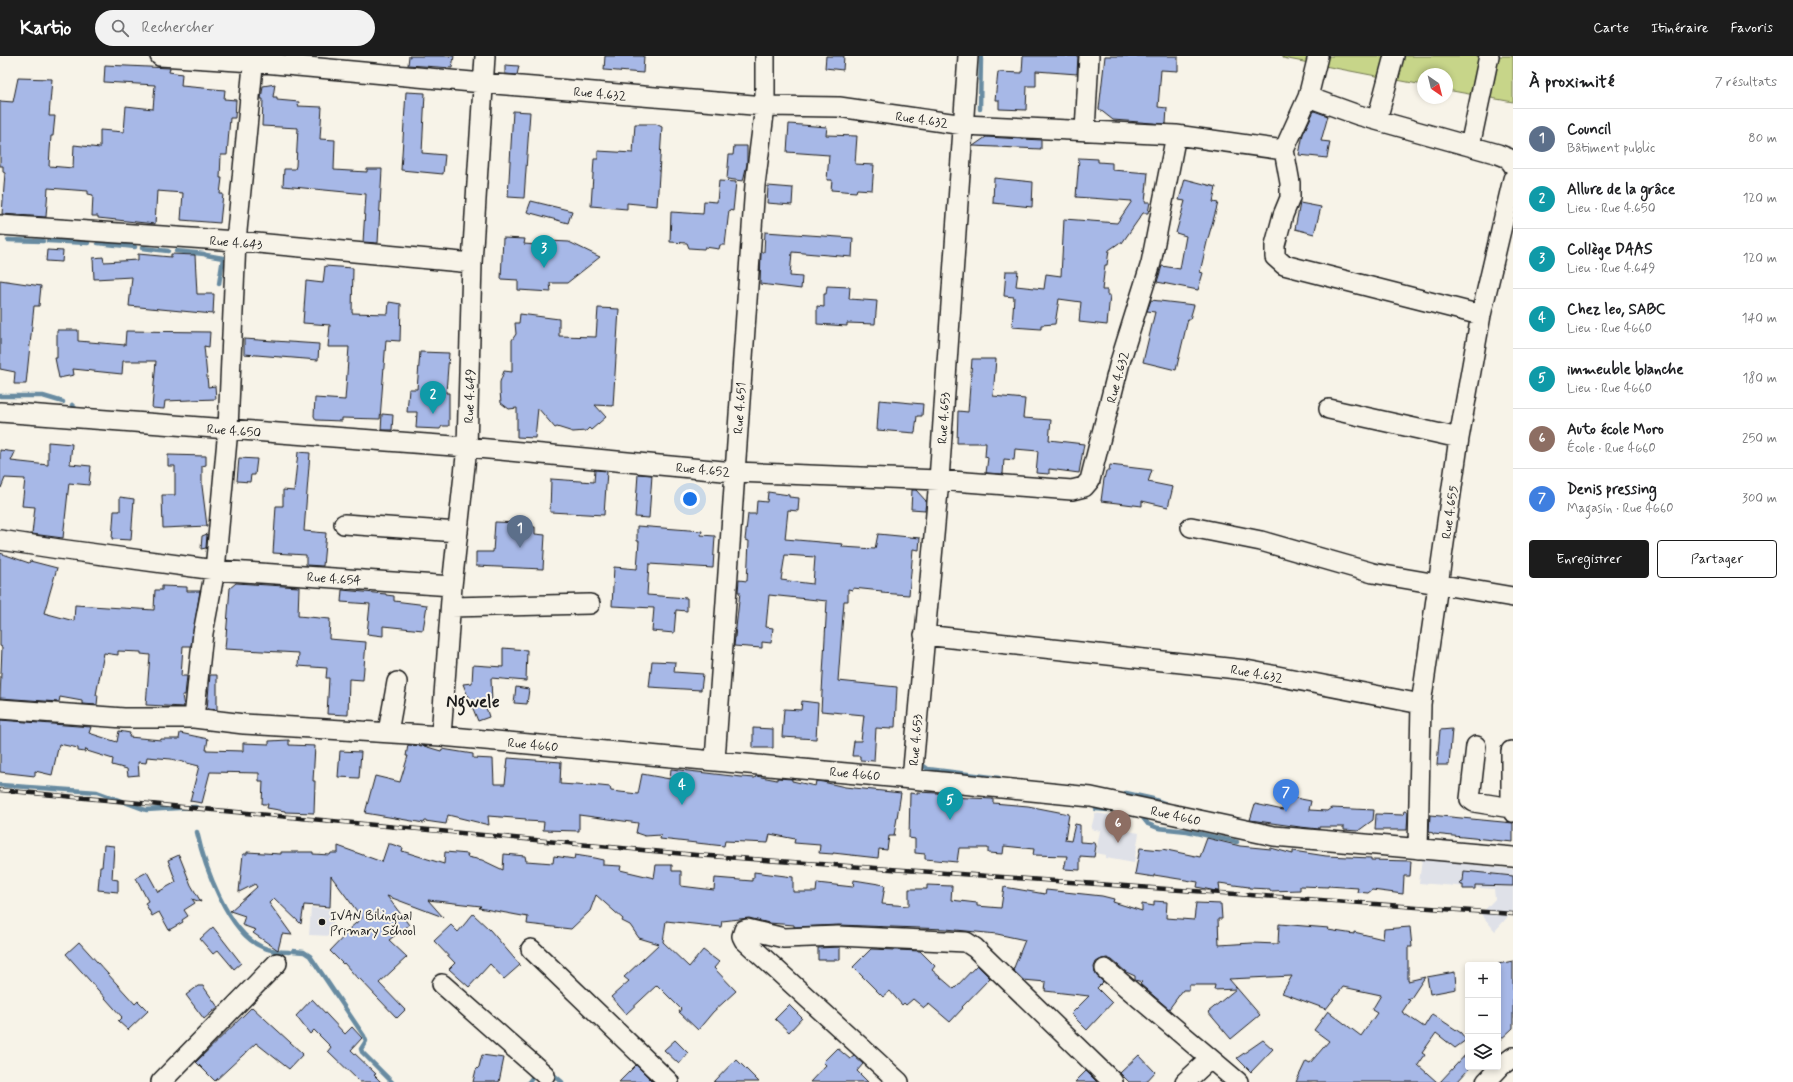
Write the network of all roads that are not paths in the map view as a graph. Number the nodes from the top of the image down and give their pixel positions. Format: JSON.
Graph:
{"nodes":[{"id":1,"x":160,"y":56,"type":"edge"},
{"id":2,"x":485,"y":56,"type":"edge"},
{"id":3,"x":766,"y":56,"type":"edge"},
{"id":4,"x":968,"y":56,"type":"edge"},
{"id":5,"x":1089,"y":56,"type":"edge"},
{"id":6,"x":1318,"y":56,"type":"edge"},
{"id":7,"x":1394,"y":56,"type":"edge"},
{"id":8,"x":1489,"y":56,"type":"edge"},
{"id":9,"x":254,"y":59,"type":"edge"},
{"id":10,"x":483,"y":83,"type":"junction"},
{"id":11,"x":1308,"y":97,"type":"junction"},
{"id":12,"x":766,"y":106,"type":"junction"},
{"id":13,"x":1376,"y":120,"type":"junction"},
{"id":14,"x":964,"y":125,"type":"junction"},
{"id":15,"x":1085,"y":131,"type":"junction"},
{"id":16,"x":1176,"y":135,"type":"junction"},
{"id":17,"x":1470,"y":146,"type":"junction"},
{"id":18,"x":1284,"y":150,"type":"junction"},
{"id":19,"x":1510,"y":161,"type":"edge"},
{"id":20,"x":1513,"y":178,"type":"edge"},
{"id":21,"x":0,"y":225,"type":"edge"},
{"id":22,"x":236,"y":241,"type":"junction"},
{"id":23,"x":472,"y":264,"type":"junction"},
{"id":24,"x":1481,"y":315,"type":"junction"},
{"id":25,"x":1329,"y":409,"type":"dead end"},
{"id":26,"x":0,"y":412,"type":"edge"},
{"id":27,"x":228,"y":429,"type":"junction"},
{"id":28,"x":1459,"y":438,"type":"junction"},
{"id":29,"x":467,"y":447,"type":"junction"},
{"id":30,"x":734,"y":472,"type":"junction"},
{"id":31,"x":939,"y":480,"type":"junction"},
{"id":32,"x":344,"y":524,"type":"dead end"},
{"id":33,"x":1191,"y":527,"type":"dead end"},
{"id":34,"x":458,"y":532,"type":"junction"},
{"id":35,"x":0,"y":540,"type":"edge"},
{"id":36,"x":215,"y":570,"type":"junction"},
{"id":37,"x":452,"y":586,"type":"junction"},
{"id":38,"x":1439,"y":586,"type":"junction"},
{"id":39,"x":1513,"y":597,"type":"edge"},
{"id":40,"x":590,"y":604,"type":"dead end"},
{"id":41,"x":451,"y":607,"type":"junction"},
{"id":42,"x":924,"y":635,"type":"junction"},
{"id":43,"x":397,"y":682,"type":"dead end"},
{"id":44,"x":1420,"y":704,"type":"junction"},
{"id":45,"x":0,"y":709,"type":"edge"},
{"id":46,"x":194,"y":718,"type":"junction"},
{"id":47,"x":388,"y":732,"type":"junction"},
{"id":48,"x":441,"y":736,"type":"junction"},
{"id":49,"x":1476,"y":746,"type":"dead end"},
{"id":50,"x":1511,"y":751,"type":"dead end"},
{"id":51,"x":715,"y":760,"type":"junction"},
{"id":52,"x":912,"y":779,"type":"junction"},
{"id":53,"x":1512,"y":810,"type":"edge"},
{"id":54,"x":1418,"y":849,"type":"junction"},
{"id":55,"x":1513,"y":857,"type":"edge"},
{"id":56,"x":531,"y":949,"type":"dead end"},
{"id":57,"x":277,"y":963,"type":"dead end"},
{"id":58,"x":1105,"y":969,"type":"dead end"},
{"id":59,"x":442,"y":984,"type":"dead end"},
{"id":60,"x":1513,"y":1057,"type":"edge"},
{"id":61,"x":1210,"y":1059,"type":"junction"},
{"id":62,"x":545,"y":1080,"type":"edge"},
{"id":63,"x":162,"y":1082,"type":"edge"},
{"id":64,"x":669,"y":1082,"type":"edge"},
{"id":65,"x":899,"y":1082,"type":"edge"},
{"id":66,"x":1113,"y":1082,"type":"edge"},
{"id":67,"x":1185,"y":1082,"type":"edge"},
{"id":68,"x":1238,"y":1082,"type":"edge"},
{"id":69,"x":1486,"y":1082,"type":"edge"}],
"edges":[{"from":1,"to":9,"type":"street","name":"Rue 4.632"},
{"from":2,"to":10,"type":"street","name":"Rue 4.649"},
{"from":3,"to":12,"type":"street","name":"Rue 4.651"},
{"from":4,"to":14,"type":"street","name":"Rue 4.653"},
{"from":5,"to":15,"type":"street"},
{"from":6,"to":11,"type":"street"},
{"from":7,"to":13,"type":"street"},
{"from":8,"to":17,"type":"street"},
{"from":9,"to":10,"type":"street","name":"Rue 4.632"},
{"from":9,"to":22,"type":"street"},
{"from":10,"to":12,"type":"street","name":"Rue 4.632"},
{"from":10,"to":23,"type":"street","name":"Rue 4.649"},
{"from":11,"to":13,"type":"street"},
{"from":11,"to":18,"type":"street"},
{"from":12,"to":14,"type":"street","name":"Rue 4.632"},
{"from":12,"to":30,"type":"street","name":"Rue 4.651"},
{"from":13,"to":17,"type":"street"},
{"from":14,"to":15,"type":"street","name":"Rue 4.632"},
{"from":14,"to":31,"type":"street","name":"Rue 4.653"},
{"from":15,"to":16,"type":"street","name":"Rue 4.632"},
{"from":16,"to":18,"type":"street"},
{"from":16,"to":31,"type":"street","name":"Rue 4.632"},
{"from":17,"to":19,"type":"street"},
{"from":18,"to":24,"type":"street"},
{"from":20,"to":24,"type":"street","name":"Rue 4.655"},
{"from":21,"to":22,"type":"street","name":"Rue 4.643"},
{"from":22,"to":23,"type":"street","name":"Rue 4.643"},
{"from":22,"to":27,"type":"street"},
{"from":23,"to":29,"type":"street","name":"Rue 4.649"},
{"from":24,"to":28,"type":"street","name":"Rue 4.655"},
{"from":25,"to":28,"type":"street"},
{"from":26,"to":27,"type":"street","name":"Rue 4.650"},
{"from":27,"to":29,"type":"street","name":"Rue 4.650"},
{"from":27,"to":36,"type":"street"},
{"from":28,"to":38,"type":"street","name":"Rue 4.655"},
{"from":29,"to":30,"type":"street","name":"Rue 4.652"},
{"from":29,"to":34,"type":"street","name":"Rue 4.649"},
{"from":30,"to":31,"type":"street","name":"Rue 4.652"},
{"from":30,"to":51,"type":"street","name":"Rue 4.651"},
{"from":31,"to":42,"type":"street","name":"Rue 4.653"},
{"from":32,"to":34,"type":"street"},
{"from":33,"to":38,"type":"street"},
{"from":34,"to":37,"type":"street","name":"Rue 4.649"},
{"from":35,"to":36,"type":"street","name":"Rue 4.654"},
{"from":36,"to":37,"type":"street","name":"Rue 4.654"},
{"from":36,"to":46,"type":"street"},
{"from":37,"to":41,"type":"street","name":"Rue 4.649"},
{"from":38,"to":39,"type":"street"},
{"from":38,"to":44,"type":"street","name":"Rue 4.655"},
{"from":40,"to":41,"type":"street"},
{"from":41,"to":48,"type":"street","name":"Rue 4.649"},
{"from":42,"to":44,"type":"street","name":"Rue 4.632"},
{"from":42,"to":52,"type":"street","name":"Rue 4.653"},
{"from":43,"to":47,"type":"street"},
{"from":44,"to":54,"type":"street","name":"Rue 4.655"},
{"from":45,"to":46,"type":"street","name":"Rue 4660"},
{"from":46,"to":47,"type":"street","name":"Rue 4660"},
{"from":47,"to":48,"type":"street","name":"Rue 4660"},
{"from":48,"to":51,"type":"street","name":"Rue 4660"},
{"from":49,"to":53,"type":"street"},
{"from":50,"to":53,"type":"street"},
{"from":51,"to":52,"type":"street","name":"Rue 4660"},
{"from":52,"to":54,"type":"street","name":"Rue 4660"},
{"from":54,"to":55,"type":"street","name":"Rue 4660"},
{"from":56,"to":64,"type":"street"},
{"from":57,"to":63,"type":"street"},
{"from":58,"to":61,"type":"street"},
{"from":59,"to":62,"type":"street"},
{"from":60,"to":69,"type":"street"},
{"from":61,"to":67,"type":"street"},
{"from":61,"to":68,"type":"street"},
{"from":65,"to":66,"type":"street"}]}
